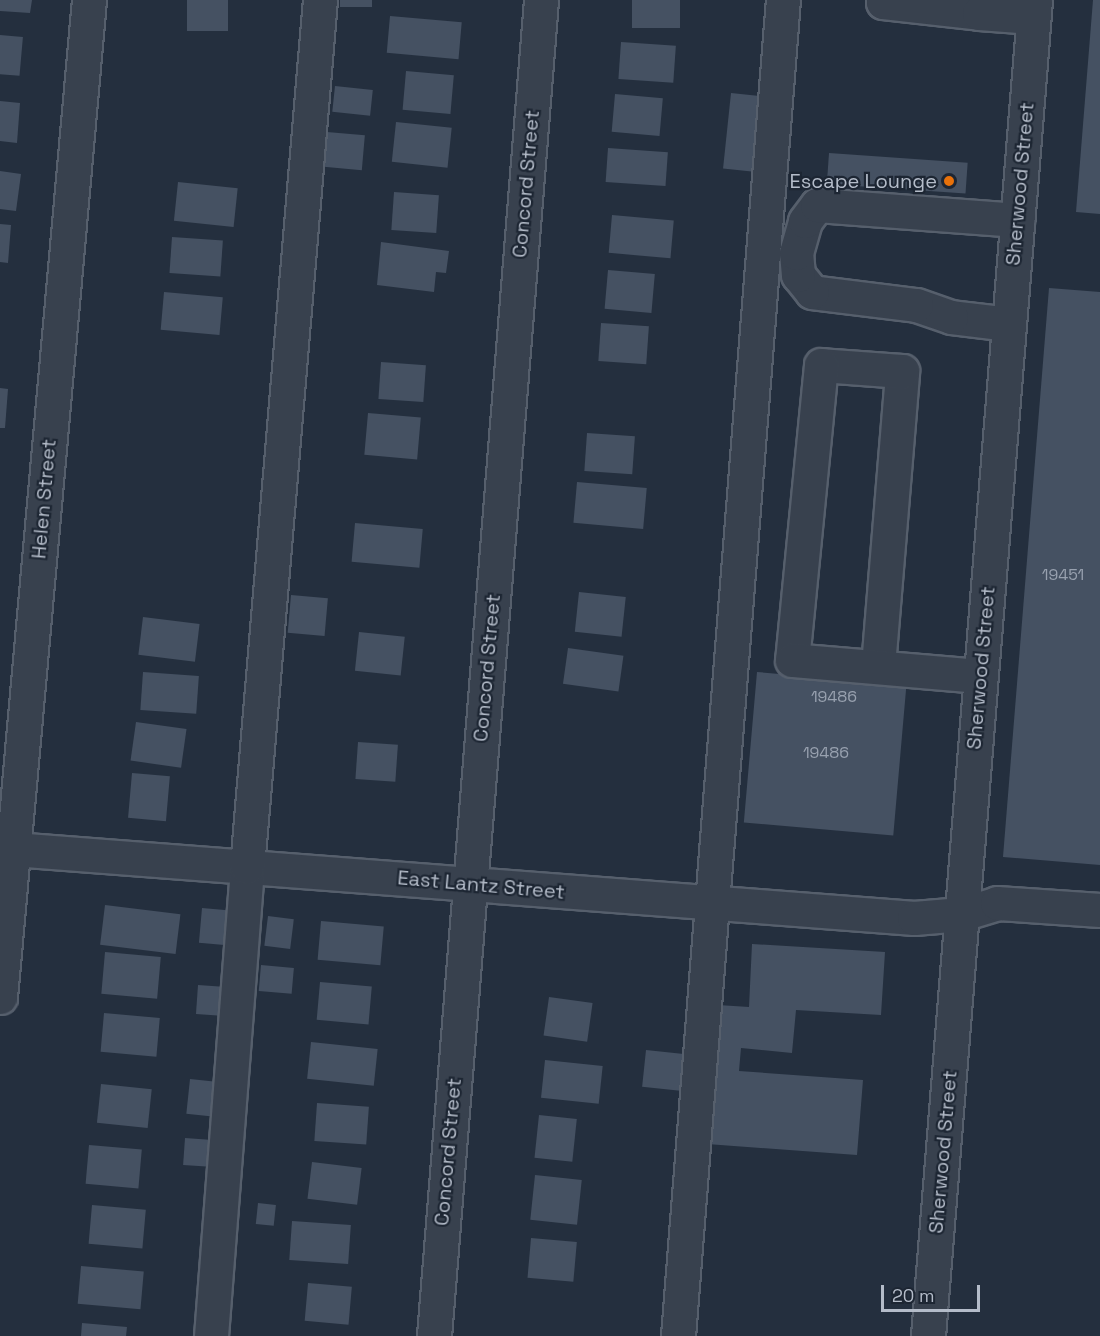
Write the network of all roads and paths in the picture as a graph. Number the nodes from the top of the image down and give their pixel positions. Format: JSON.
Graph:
{"nodes":[{"id":1,"x":89,"y":0,"type":"edge"},
{"id":2,"x":320,"y":0,"type":"edge"},
{"id":3,"x":541,"y":0,"type":"edge"},
{"id":4,"x":783,"y":0,"type":"edge"},
{"id":5,"x":883,"y":0,"type":"edge"},
{"id":6,"x":1034,"y":9,"type":"edge"},
{"id":7,"x":1017,"y":220,"type":"junction"},
{"id":8,"x":1009,"y":324,"type":"junction"},
{"id":9,"x":878,"y":666,"type":"junction"},
{"id":10,"x":980,"y":675,"type":"junction"},
{"id":11,"x":7,"y":848,"type":"edge"},
{"id":12,"x":247,"y":867,"type":"junction"},
{"id":13,"x":470,"y":884,"type":"junction"},
{"id":14,"x":712,"y":904,"type":"junction"},
{"id":15,"x":1100,"y":910,"type":"edge"},
{"id":16,"x":962,"y":914,"type":"junction"},
{"id":17,"x":0,"y":997,"type":"edge"},
{"id":18,"x":211,"y":1336,"type":"edge"},
{"id":19,"x":434,"y":1336,"type":"edge"},
{"id":20,"x":678,"y":1336,"type":"edge"},
{"id":21,"x":928,"y":1336,"type":"edge"}],
"edges":[{"from":1,"to":11,"type":"street","name":"Helen Street"},
{"from":2,"to":12,"type":"street"},
{"from":3,"to":13,"type":"street","name":"Concord Street"},
{"from":4,"to":14,"type":"street"},
{"from":5,"to":6,"type":"street"},
{"from":6,"to":7,"type":"street","name":"Sherwood Street"},
{"from":7,"to":8,"type":"street","name":"Sherwood Street"},
{"from":7,"to":8,"type":"street"},
{"from":8,"to":10,"type":"street","name":"Sherwood Street"},
{"from":9,"to":9,"type":"street"},
{"from":9,"to":10,"type":"street"},
{"from":10,"to":16,"type":"street","name":"Sherwood Street"},
{"from":11,"to":12,"type":"street","name":"East Lantz Street"},
{"from":11,"to":17,"type":"street","name":"Helen Street"},
{"from":12,"to":13,"type":"street","name":"East Lantz Street"},
{"from":12,"to":18,"type":"street"},
{"from":13,"to":14,"type":"street","name":"East Lantz Street"},
{"from":13,"to":19,"type":"street","name":"Concord Street"},
{"from":14,"to":16,"type":"street","name":"East Lantz Street"},
{"from":14,"to":20,"type":"street"},
{"from":15,"to":16,"type":"street","name":"East Lantz Street"},
{"from":16,"to":21,"type":"street","name":"Sherwood Street"}]}
